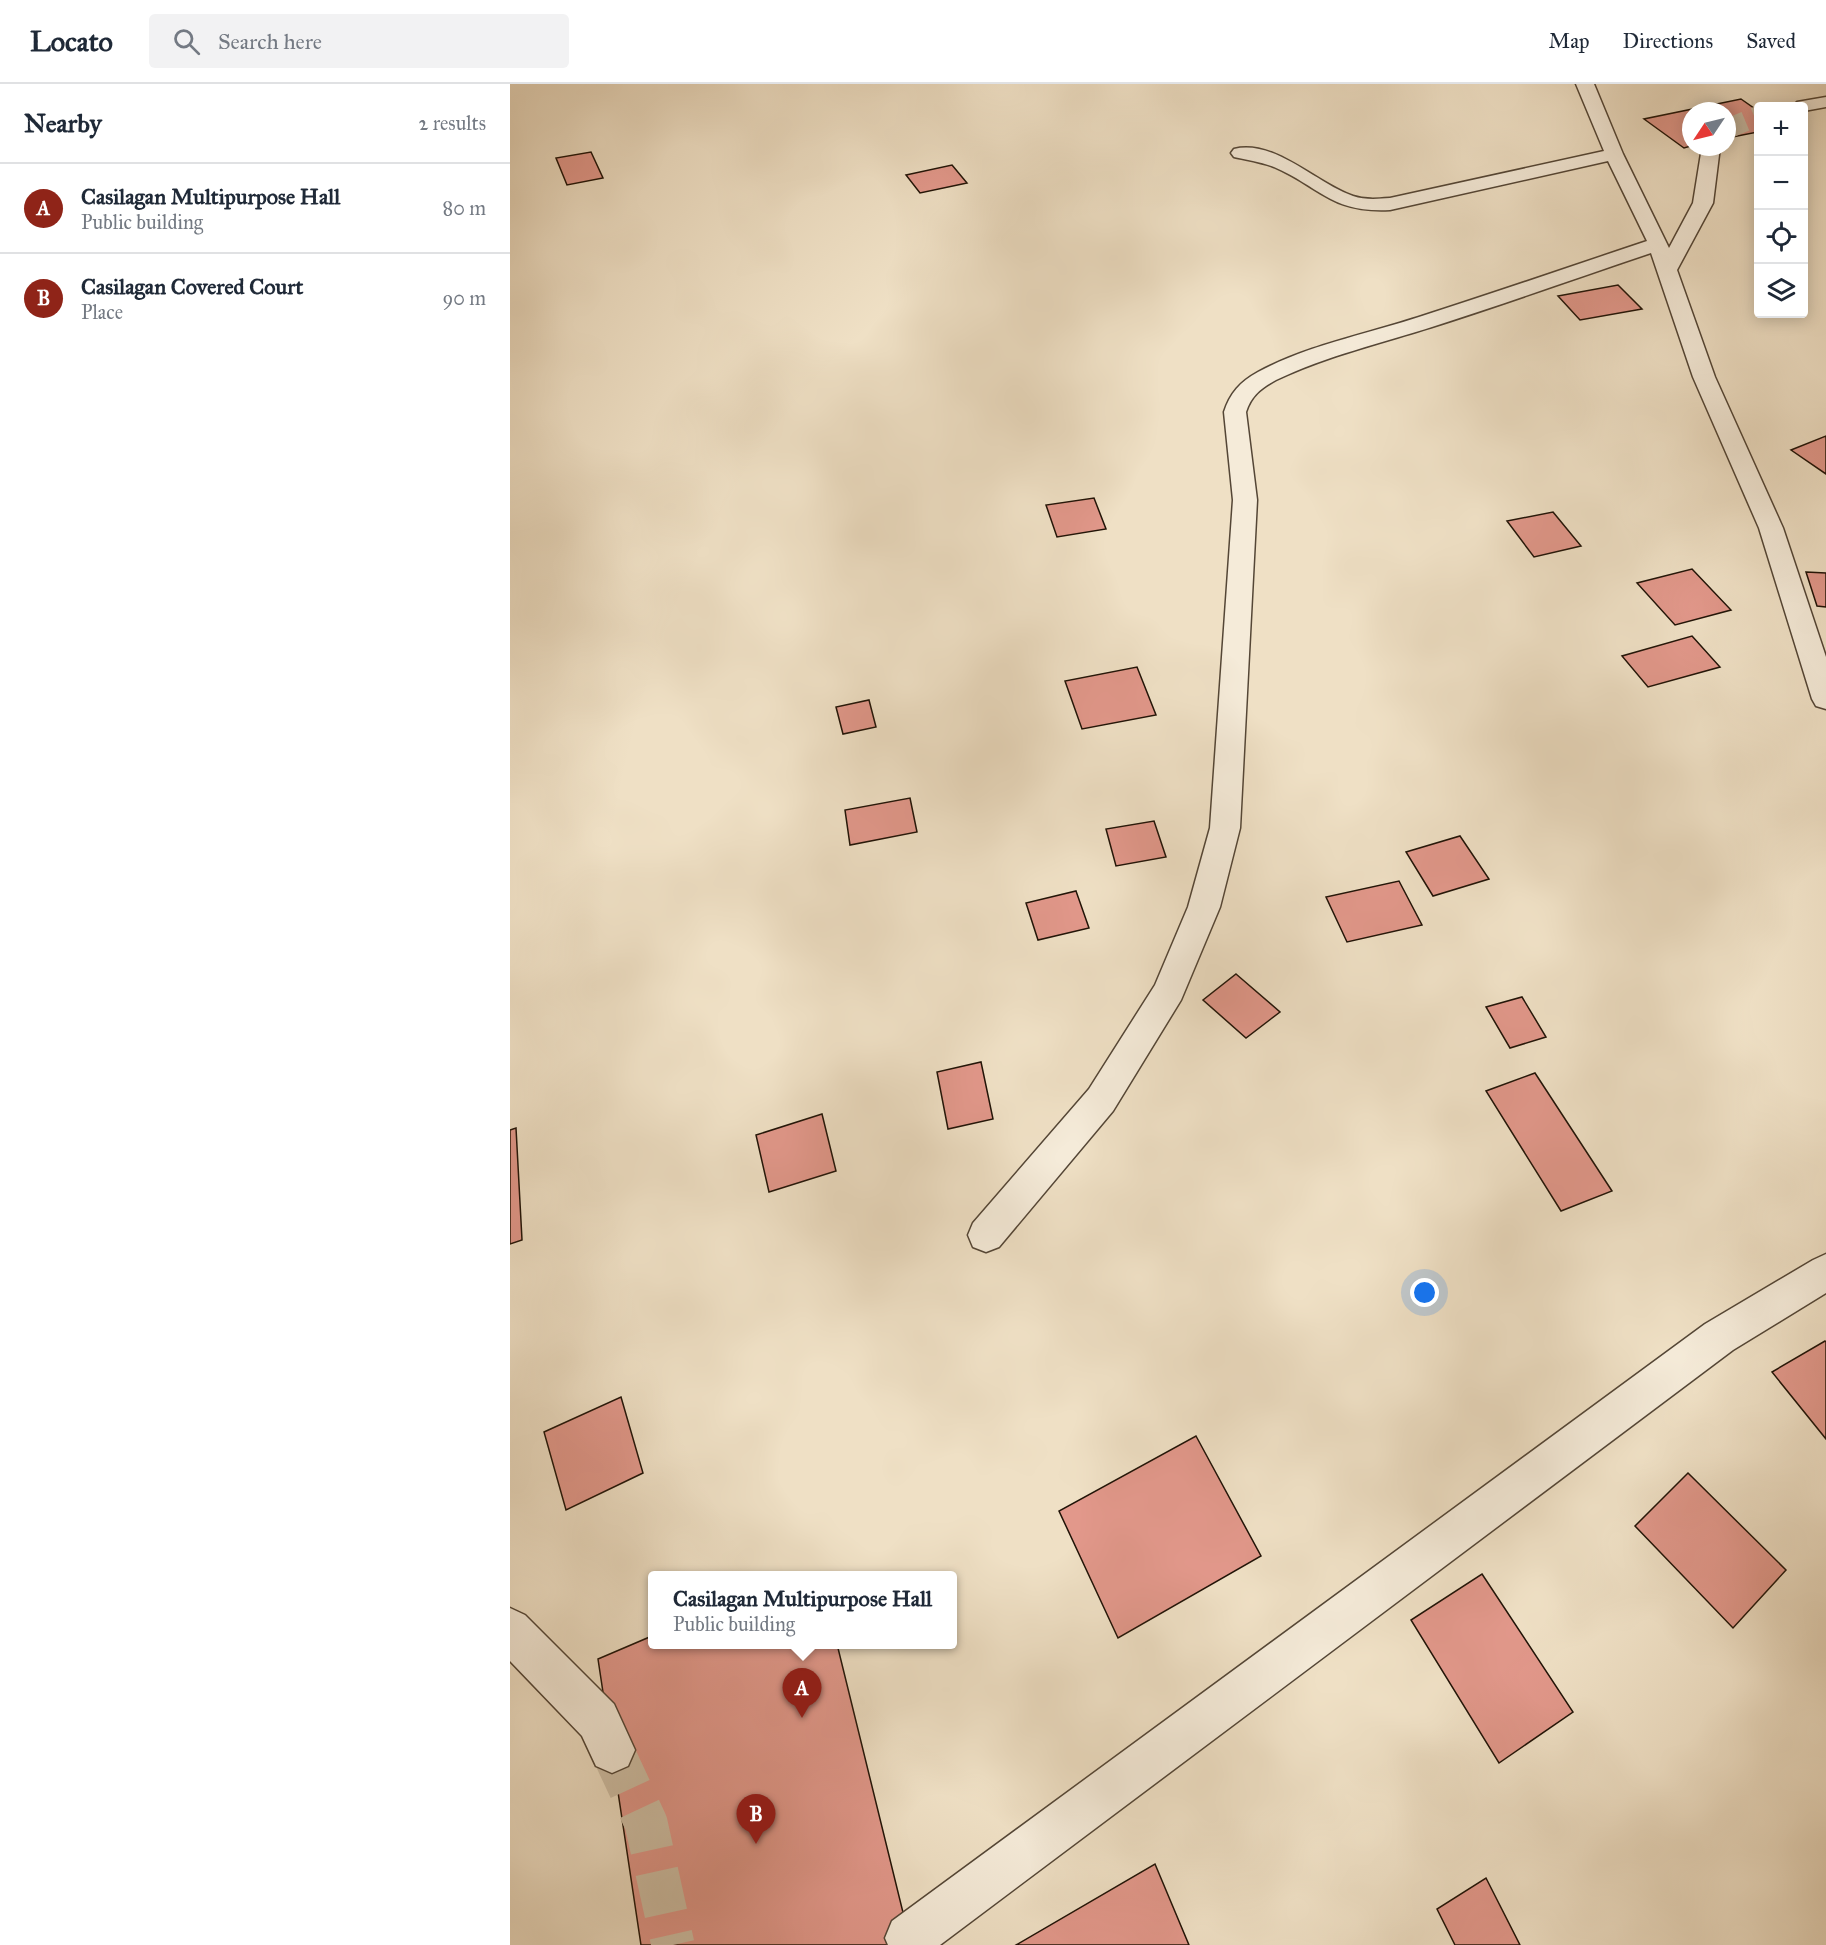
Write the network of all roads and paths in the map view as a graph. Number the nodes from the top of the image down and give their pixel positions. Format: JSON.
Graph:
{"nodes":[{"id":1,"x":1586,"y":84,"type":"edge"},
{"id":2,"x":1826,"y":102,"type":"edge"},
{"id":3,"x":1808,"y":105,"type":"edge"},
{"id":4,"x":1240,"y":153,"type":"dead end"},
{"id":5,"x":1614,"y":154,"type":"junction"},
{"id":6,"x":1710,"y":156,"type":"edge"},
{"id":7,"x":1663,"y":257,"type":"junction"},
{"id":8,"x":1826,"y":699,"type":"edge"},
{"id":9,"x":986,"y":1235,"type":"dead end"},
{"id":10,"x":1826,"y":1272,"type":"edge"},
{"id":11,"x":510,"y":1630,"type":"edge"},
{"id":12,"x":612,"y":1750,"type":"tunnel mouth"},
{"id":13,"x":909,"y":1938,"type":"dead end"}],
"edges":[{"from":1,"to":5,"type":"street"},
{"from":2,"to":3,"type":"street"},
{"from":4,"to":5,"type":"street"},
{"from":5,"to":7,"type":"street"},
{"from":6,"to":7,"type":"street"},
{"from":7,"to":8,"type":"street"},
{"from":7,"to":9,"type":"street"},
{"from":10,"to":13,"type":"street"},
{"from":11,"to":12,"type":"street"}]}
